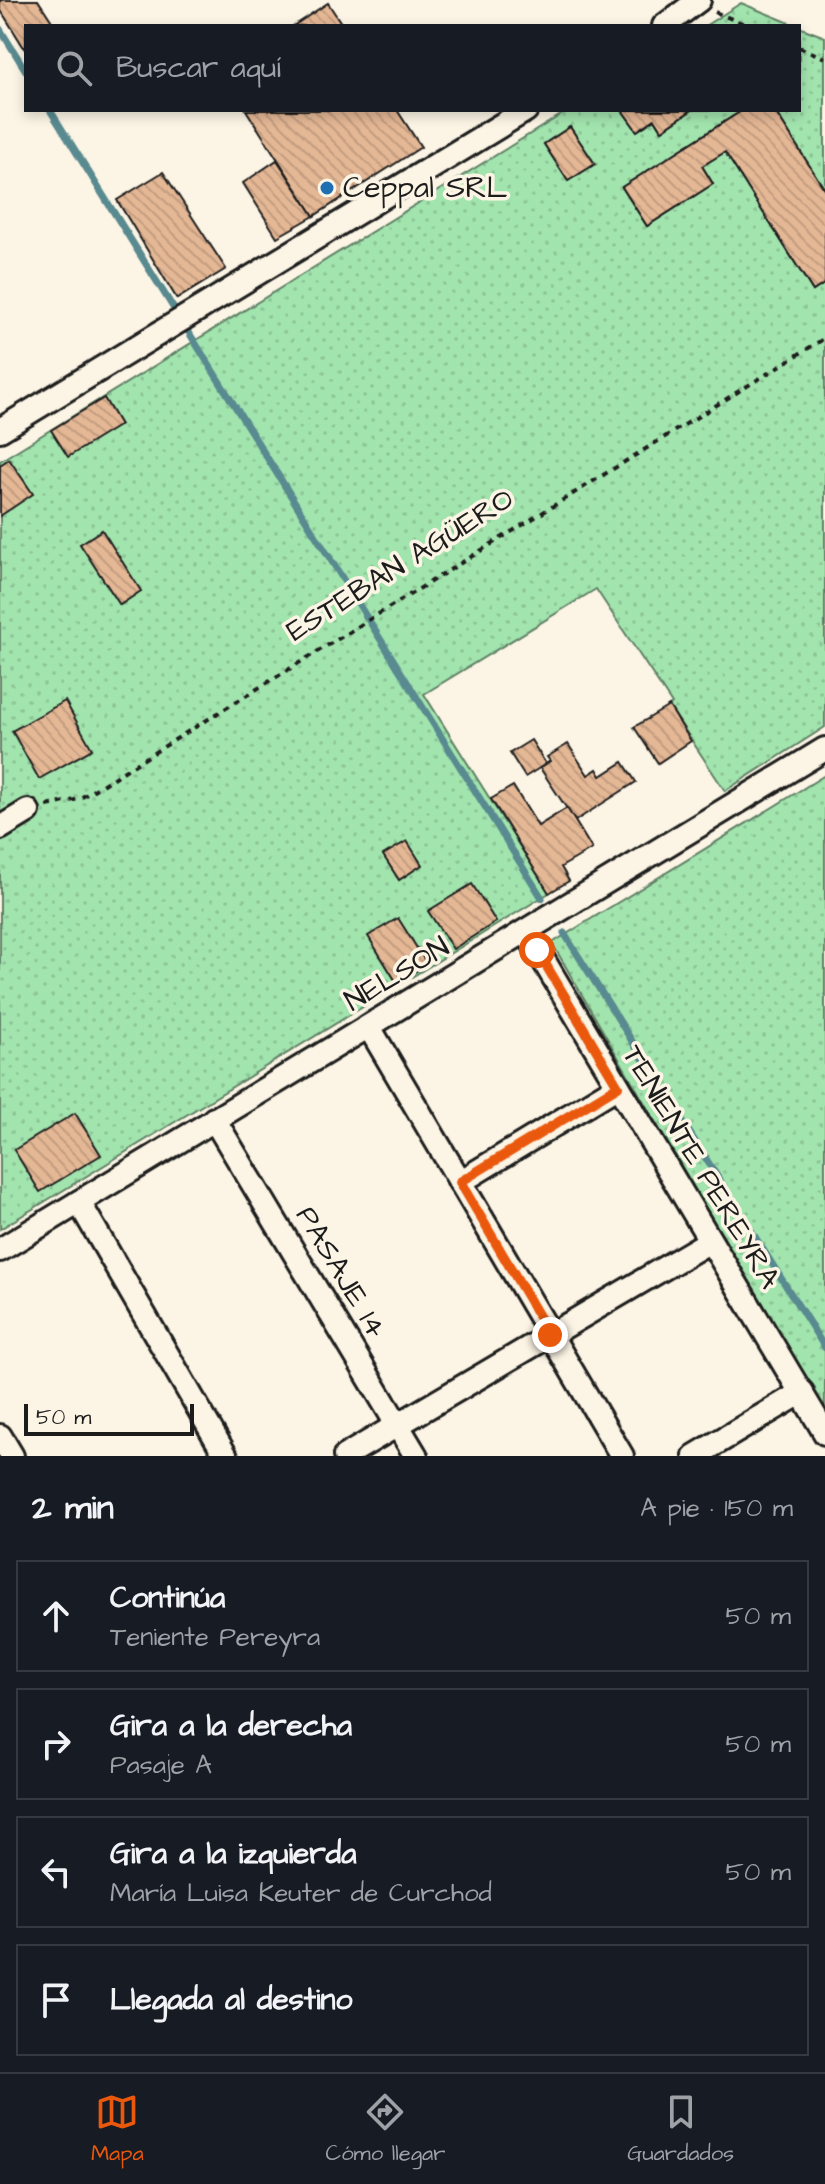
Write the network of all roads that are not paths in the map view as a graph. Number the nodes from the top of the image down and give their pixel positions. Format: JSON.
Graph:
{"nodes":[{"id":1,"x":697,"y":2,"type":"edge"},
{"id":2,"x":667,"y":24,"type":"edge"},
{"id":3,"x":523,"y":112,"type":"edge"},
{"id":4,"x":2,"y":423,"type":"edge"},
{"id":5,"x":825,"y":749,"type":"edge"},
{"id":6,"x":28,"y":811,"type":"road end"},
{"id":7,"x":0,"y":828,"type":"edge"},
{"id":8,"x":526,"y":931,"type":"junction"},
{"id":9,"x":369,"y":1027,"type":"junction"},
{"id":10,"x":618,"y":1086,"type":"junction"},
{"id":11,"x":214,"y":1119,"type":"junction"},
{"id":12,"x":460,"y":1182,"type":"junction"},
{"id":13,"x":79,"y":1202,"type":"junction"},
{"id":14,"x":710,"y":1241,"type":"junction"},
{"id":15,"x":0,"y":1250,"type":"edge"},
{"id":16,"x":550,"y":1335,"type":"junction"},
{"id":17,"x":802,"y":1392,"type":"junction"},
{"id":18,"x":398,"y":1425,"type":"junction"},
{"id":19,"x":825,"y":1433,"type":"edge"},
{"id":20,"x":0,"y":1436,"type":"edge"},
{"id":21,"x":12,"y":1456,"type":"edge"},
{"id":22,"x":226,"y":1456,"type":"edge"},
{"id":23,"x":345,"y":1456,"type":"edge"},
{"id":24,"x":416,"y":1456,"type":"edge"},
{"id":25,"x":622,"y":1456,"type":"edge"},
{"id":26,"x":695,"y":1456,"type":"edge"}],
"edges":[{"from":1,"to":2,"type":"street"},
{"from":3,"to":4,"type":"street"},
{"from":5,"to":8,"type":"street","name":"NELSON"},
{"from":6,"to":7,"type":"street"},
{"from":8,"to":9,"type":"street","name":"NELSON"},
{"from":8,"to":10,"type":"street","name":"TENIENTE PEREYRA"},
{"from":9,"to":11,"type":"street","name":"NELSON"},
{"from":9,"to":12,"type":"street"},
{"from":10,"to":12,"type":"street"},
{"from":10,"to":14,"type":"street","name":"TENIENTE PEREYRA"},
{"from":11,"to":13,"type":"street","name":"NELSON"},
{"from":11,"to":18,"type":"street","name":"PASAJE 14"},
{"from":12,"to":16,"type":"street"},
{"from":13,"to":15,"type":"street","name":"NELSON"},
{"from":13,"to":22,"type":"street"},
{"from":14,"to":16,"type":"street"},
{"from":14,"to":17,"type":"street","name":"TENIENTE PEREYRA"},
{"from":16,"to":18,"type":"street"},
{"from":16,"to":25,"type":"street"},
{"from":17,"to":19,"type":"street","name":"TENIENTE PEREYRA"},
{"from":17,"to":26,"type":"street"},
{"from":18,"to":23,"type":"street"},
{"from":18,"to":24,"type":"street","name":"PASAJE 14"},
{"from":20,"to":21,"type":"street"}]}
